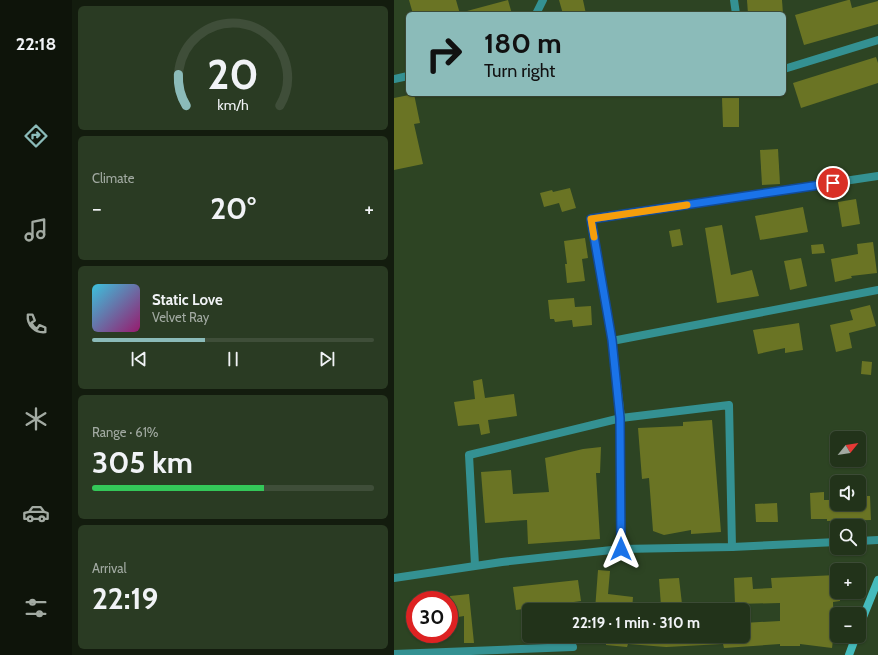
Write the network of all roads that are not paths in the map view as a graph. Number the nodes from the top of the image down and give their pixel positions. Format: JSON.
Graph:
{"nodes":[{"id":1,"x":543,"y":0,"type":"edge"},
{"id":2,"x":734,"y":0,"type":"edge"},
{"id":3,"x":537,"y":12,"type":"edge"},
{"id":4,"x":736,"y":12,"type":"edge"},
{"id":5,"x":878,"y":40,"type":"edge"},
{"id":6,"x":786,"y":68,"type":"edge"},
{"id":7,"x":406,"y":76,"type":"edge"},
{"id":8,"x":394,"y":79,"type":"edge"},
{"id":9,"x":878,"y":176,"type":"edge"},
{"id":10,"x":878,"y":290,"type":"edge"},
{"id":11,"x":612,"y":340,"type":"junction"},
{"id":12,"x":620,"y":418,"type":"junction"},
{"id":13,"x":866,"y":540,"type":"edge"},
{"id":14,"x":878,"y":540,"type":"edge"},
{"id":15,"x":830,"y":542,"type":"edge"},
{"id":16,"x":732,"y":547,"type":"junction"},
{"id":17,"x":621,"y":549,"type":"junction"},
{"id":18,"x":475,"y":566,"type":"junction"},
{"id":19,"x":394,"y":578,"type":"edge"},
{"id":20,"x":878,"y":580,"type":"edge"},
{"id":21,"x":866,"y":610,"type":"edge"},
{"id":22,"x":853,"y":643,"type":"edge"},
{"id":23,"x":573,"y":647,"type":"dead end"},
{"id":24,"x":394,"y":654,"type":"edge"},
{"id":25,"x":849,"y":655,"type":"edge"}],
"edges":[{"from":1,"to":3,"type":"street"},
{"from":2,"to":4,"type":"street"},
{"from":5,"to":6,"type":"street"},
{"from":7,"to":8,"type":"street"},
{"from":9,"to":11,"type":"street"},
{"from":10,"to":11,"type":"street"},
{"from":11,"to":12,"type":"street"},
{"from":12,"to":16,"type":"street"},
{"from":12,"to":17,"type":"street"},
{"from":12,"to":18,"type":"street"},
{"from":13,"to":14,"type":"street"},
{"from":15,"to":16,"type":"street"},
{"from":16,"to":17,"type":"street"},
{"from":17,"to":18,"type":"street"},
{"from":18,"to":19,"type":"street"},
{"from":20,"to":21,"type":"main road"},
{"from":22,"to":25,"type":"main road"},
{"from":23,"to":24,"type":"street"}]}
